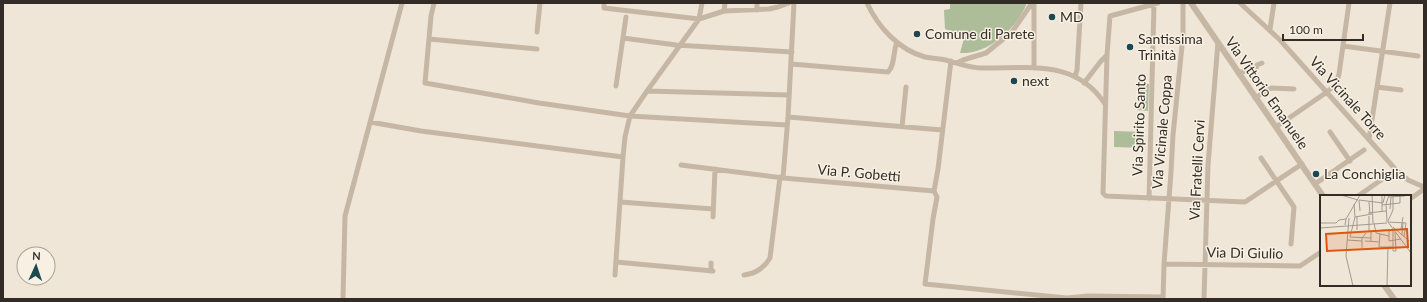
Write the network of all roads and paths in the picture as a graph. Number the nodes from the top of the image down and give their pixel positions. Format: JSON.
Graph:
{"nodes":[{"id":1,"x":402,"y":3,"type":"edge"},
{"id":2,"x":434,"y":3,"type":"edge"},
{"id":3,"x":540,"y":3,"type":"edge"},
{"id":4,"x":604,"y":3,"type":"edge"},
{"id":5,"x":702,"y":3,"type":"edge"},
{"id":6,"x":725,"y":3,"type":"edge"},
{"id":7,"x":758,"y":3,"type":"edge"},
{"id":8,"x":789,"y":3,"type":"edge"},
{"id":9,"x":794,"y":3,"type":"edge"},
{"id":10,"x":867,"y":3,"type":"edge"},
{"id":11,"x":1033,"y":3,"type":"edge"},
{"id":12,"x":1080,"y":3,"type":"edge"},
{"id":13,"x":1182,"y":3,"type":"edge"},
{"id":14,"x":1191,"y":3,"type":"edge"},
{"id":15,"x":1240,"y":3,"type":"edge"},
{"id":16,"x":1274,"y":3,"type":"edge"},
{"id":17,"x":1349,"y":3,"type":"edge"},
{"id":18,"x":1390,"y":3,"type":"edge"},
{"id":19,"x":1156,"y":4,"type":"edge"},
{"id":20,"x":778,"y":5,"type":"edge"},
{"id":21,"x":757,"y":10,"type":"junction"},
{"id":22,"x":724,"y":11,"type":"junction"},
{"id":23,"x":626,"y":17,"type":"dead end"},
{"id":24,"x":699,"y":19,"type":"junction"},
{"id":25,"x":1270,"y":29,"type":"junction"},
{"id":26,"x":537,"y":32,"type":"dead end"},
{"id":27,"x":623,"y":38,"type":"junction"},
{"id":28,"x":429,"y":39,"type":"junction"},
{"id":29,"x":897,"y":42,"type":"junction"},
{"id":30,"x":1218,"y":42,"type":"junction"},
{"id":31,"x":680,"y":45,"type":"junction"},
{"id":32,"x":1343,"y":46,"type":"junction"},
{"id":33,"x":537,"y":49,"type":"dead end"},
{"id":34,"x":1383,"y":51,"type":"junction"},
{"id":35,"x":792,"y":52,"type":"junction"},
{"id":36,"x":1108,"y":55,"type":"junction"},
{"id":37,"x":1418,"y":56,"type":"dead end"},
{"id":38,"x":951,"y":61,"type":"junction"},
{"id":39,"x":957,"y":63,"type":"junction"},
{"id":40,"x":1262,"y":63,"type":"dead end"},
{"id":41,"x":791,"y":64,"type":"junction"},
{"id":42,"x":1034,"y":68,"type":"junction"},
{"id":43,"x":1238,"y":73,"type":"junction"},
{"id":44,"x":1075,"y":77,"type":"junction"},
{"id":45,"x":1084,"y":83,"type":"junction"},
{"id":46,"x":616,"y":86,"type":"dead end"},
{"id":47,"x":906,"y":87,"type":"dead end"},
{"id":48,"x":1376,"y":87,"type":"junction"},
{"id":49,"x":1294,"y":89,"type":"dead end"},
{"id":50,"x":647,"y":90,"type":"junction"},
{"id":51,"x":1401,"y":90,"type":"dead end"},
{"id":52,"x":1327,"y":92,"type":"junction"},
{"id":53,"x":789,"y":95,"type":"junction"},
{"id":54,"x":1255,"y":98,"type":"junction"},
{"id":55,"x":1105,"y":104,"type":"junction"},
{"id":56,"x":630,"y":116,"type":"junction"},
{"id":57,"x":788,"y":117,"type":"junction"},
{"id":58,"x":370,"y":122,"type":"junction"},
{"id":59,"x":787,"y":125,"type":"junction"},
{"id":60,"x":902,"y":127,"type":"junction"},
{"id":61,"x":1276,"y":127,"type":"junction"},
{"id":62,"x":942,"y":130,"type":"junction"},
{"id":63,"x":1330,"y":132,"type":"dead end"},
{"id":64,"x":1370,"y":139,"type":"junction"},
{"id":65,"x":1364,"y":150,"type":"dead end"},
{"id":66,"x":623,"y":157,"type":"junction"},
{"id":67,"x":1261,"y":158,"type":"dead end"},
{"id":68,"x":1350,"y":161,"type":"junction"},
{"id":69,"x":1302,"y":164,"type":"junction"},
{"id":70,"x":681,"y":165,"type":"dead end"},
{"id":71,"x":715,"y":169,"type":"junction"},
{"id":72,"x":1394,"y":171,"type":"dead end"},
{"id":73,"x":781,"y":178,"type":"junction"},
{"id":74,"x":1276,"y":180,"type":"junction"},
{"id":75,"x":1315,"y":184,"type":"junction"},
{"id":76,"x":1424,"y":188,"type":"edge"},
{"id":77,"x":934,"y":191,"type":"junction"},
{"id":78,"x":1322,"y":195,"type":"edge"},
{"id":79,"x":1359,"y":195,"type":"edge"},
{"id":80,"x":1411,"y":198,"type":"edge"},
{"id":81,"x":1149,"y":199,"type":"junction"},
{"id":82,"x":1168,"y":200,"type":"junction"},
{"id":83,"x":1206,"y":200,"type":"junction"},
{"id":84,"x":620,"y":202,"type":"junction"},
{"id":85,"x":713,"y":209,"type":"junction"},
{"id":86,"x":713,"y":217,"type":"dead end"},
{"id":87,"x":1291,"y":244,"type":"dead end"},
{"id":88,"x":1320,"y":253,"type":"edge"},
{"id":89,"x":616,"y":262,"type":"junction"},
{"id":90,"x":711,"y":263,"type":"dead end"},
{"id":91,"x":1164,"y":264,"type":"junction"},
{"id":92,"x":1205,"y":264,"type":"junction"},
{"id":93,"x":615,"y":275,"type":"dead end"},
{"id":94,"x":744,"y":275,"type":"dead end"},
{"id":95,"x":1385,"y":286,"type":"edge"},
{"id":96,"x":1073,"y":298,"type":"edge"},
{"id":97,"x":1163,"y":298,"type":"edge"},
{"id":98,"x":343,"y":299,"type":"edge"},
{"id":99,"x":1204,"y":299,"type":"edge"},
{"id":100,"x":1394,"y":299,"type":"edge"}],
"edges":[{"from":1,"to":58,"type":"street"},
{"from":2,"to":28,"type":"street"},
{"from":3,"to":26,"type":"street"},
{"from":4,"to":24,"type":"street"},
{"from":5,"to":24,"type":"street"},
{"from":6,"to":22,"type":"street"},
{"from":7,"to":21,"type":"street"},
{"from":8,"to":20,"type":"street"},
{"from":9,"to":35,"type":"street"},
{"from":10,"to":29,"type":"street"},
{"from":11,"to":39,"type":"street"},
{"from":11,"to":42,"type":"street"},
{"from":12,"to":44,"type":"street"},
{"from":13,"to":82,"type":"street","name":"Via Vicinale Coppa"},
{"from":14,"to":30,"type":"street","name":"Via Vittorio Emanuele"},
{"from":15,"to":25,"type":"street","name":"Via Vicinale Torre"},
{"from":16,"to":25,"type":"street"},
{"from":17,"to":32,"type":"street"},
{"from":18,"to":34,"type":"street"},
{"from":19,"to":36,"type":"street"},
{"from":19,"to":81,"type":"street","name":"Via Spirito Santo"},
{"from":20,"to":21,"type":"street"},
{"from":21,"to":22,"type":"street"},
{"from":22,"to":24,"type":"street"},
{"from":23,"to":27,"type":"street"},
{"from":24,"to":31,"type":"street"},
{"from":25,"to":52,"type":"street","name":"Via Vicinale Torre"},
{"from":27,"to":31,"type":"street"},
{"from":27,"to":46,"type":"street"},
{"from":28,"to":33,"type":"street"},
{"from":28,"to":56,"type":"street"},
{"from":29,"to":38,"type":"street"},
{"from":29,"to":41,"type":"street"},
{"from":30,"to":43,"type":"street","name":"Via Vittorio Emanuele"},
{"from":30,"to":83,"type":"street","name":"Via Fratelli Cervi"},
{"from":31,"to":35,"type":"street"},
{"from":31,"to":50,"type":"street"},
{"from":32,"to":34,"type":"street"},
{"from":32,"to":52,"type":"street"},
{"from":34,"to":37,"type":"street"},
{"from":34,"to":48,"type":"street"},
{"from":35,"to":41,"type":"street"},
{"from":36,"to":45,"type":"street"},
{"from":36,"to":55,"type":"street"},
{"from":38,"to":39,"type":"street"},
{"from":38,"to":62,"type":"street"},
{"from":39,"to":42,"type":"street"},
{"from":40,"to":43,"type":"street"},
{"from":41,"to":53,"type":"street"},
{"from":42,"to":44,"type":"street"},
{"from":43,"to":54,"type":"street","name":"Via Vittorio Emanuele"},
{"from":44,"to":45,"type":"street"},
{"from":45,"to":55,"type":"street"},
{"from":47,"to":60,"type":"street"},
{"from":48,"to":51,"type":"street"},
{"from":48,"to":64,"type":"street"},
{"from":49,"to":54,"type":"street"},
{"from":50,"to":53,"type":"street"},
{"from":50,"to":56,"type":"street"},
{"from":52,"to":61,"type":"street"},
{"from":52,"to":64,"type":"street","name":"Via Vicinale Torre"},
{"from":53,"to":57,"type":"street"},
{"from":54,"to":61,"type":"street","name":"Via Vittorio Emanuele"},
{"from":55,"to":81,"type":"street"},
{"from":56,"to":59,"type":"street"},
{"from":56,"to":66,"type":"street"},
{"from":57,"to":59,"type":"street"},
{"from":57,"to":60,"type":"street"},
{"from":58,"to":66,"type":"street"},
{"from":58,"to":98,"type":"street"},
{"from":59,"to":73,"type":"street"},
{"from":60,"to":62,"type":"street"},
{"from":61,"to":69,"type":"street","name":"Via Vittorio Emanuele"},
{"from":62,"to":77,"type":"street"},
{"from":63,"to":68,"type":"street"},
{"from":64,"to":76,"type":"street","name":"Via Vicinale Torre"},
{"from":65,"to":68,"type":"street"},
{"from":66,"to":84,"type":"street"},
{"from":67,"to":74,"type":"street"},
{"from":68,"to":75,"type":"street"},
{"from":69,"to":74,"type":"street"},
{"from":69,"to":75,"type":"street","name":"Via Vittorio Emanuele"},
{"from":70,"to":71,"type":"street","name":"Via P. Gobetti"},
{"from":71,"to":73,"type":"street","name":"Via P. Gobetti"},
{"from":71,"to":85,"type":"street"},
{"from":72,"to":79,"type":"street"},
{"from":73,"to":77,"type":"street","name":"Via P. Gobetti"},
{"from":73,"to":94,"type":"street"},
{"from":74,"to":83,"type":"street"},
{"from":74,"to":87,"type":"street"},
{"from":75,"to":78,"type":"street","name":"Via Vittorio Emanuele"},
{"from":76,"to":80,"type":"street"},
{"from":77,"to":96,"type":"street"},
{"from":81,"to":82,"type":"street"},
{"from":82,"to":83,"type":"street"},
{"from":82,"to":91,"type":"street","name":"Via Vicinale Coppa"},
{"from":83,"to":92,"type":"street","name":"Via Fratelli Cervi"},
{"from":84,"to":85,"type":"street"},
{"from":84,"to":89,"type":"street"},
{"from":85,"to":86,"type":"street"},
{"from":88,"to":92,"type":"street","name":"Via Di Giulio"},
{"from":89,"to":90,"type":"street"},
{"from":89,"to":93,"type":"street"},
{"from":91,"to":92,"type":"street","name":"Via Di Giulio"},
{"from":91,"to":97,"type":"street","name":"Via Vicinale Coppa"},
{"from":92,"to":99,"type":"street","name":"Via Fratelli Cervi"},
{"from":95,"to":100,"type":"street"},
{"from":96,"to":97,"type":"street"}]}
